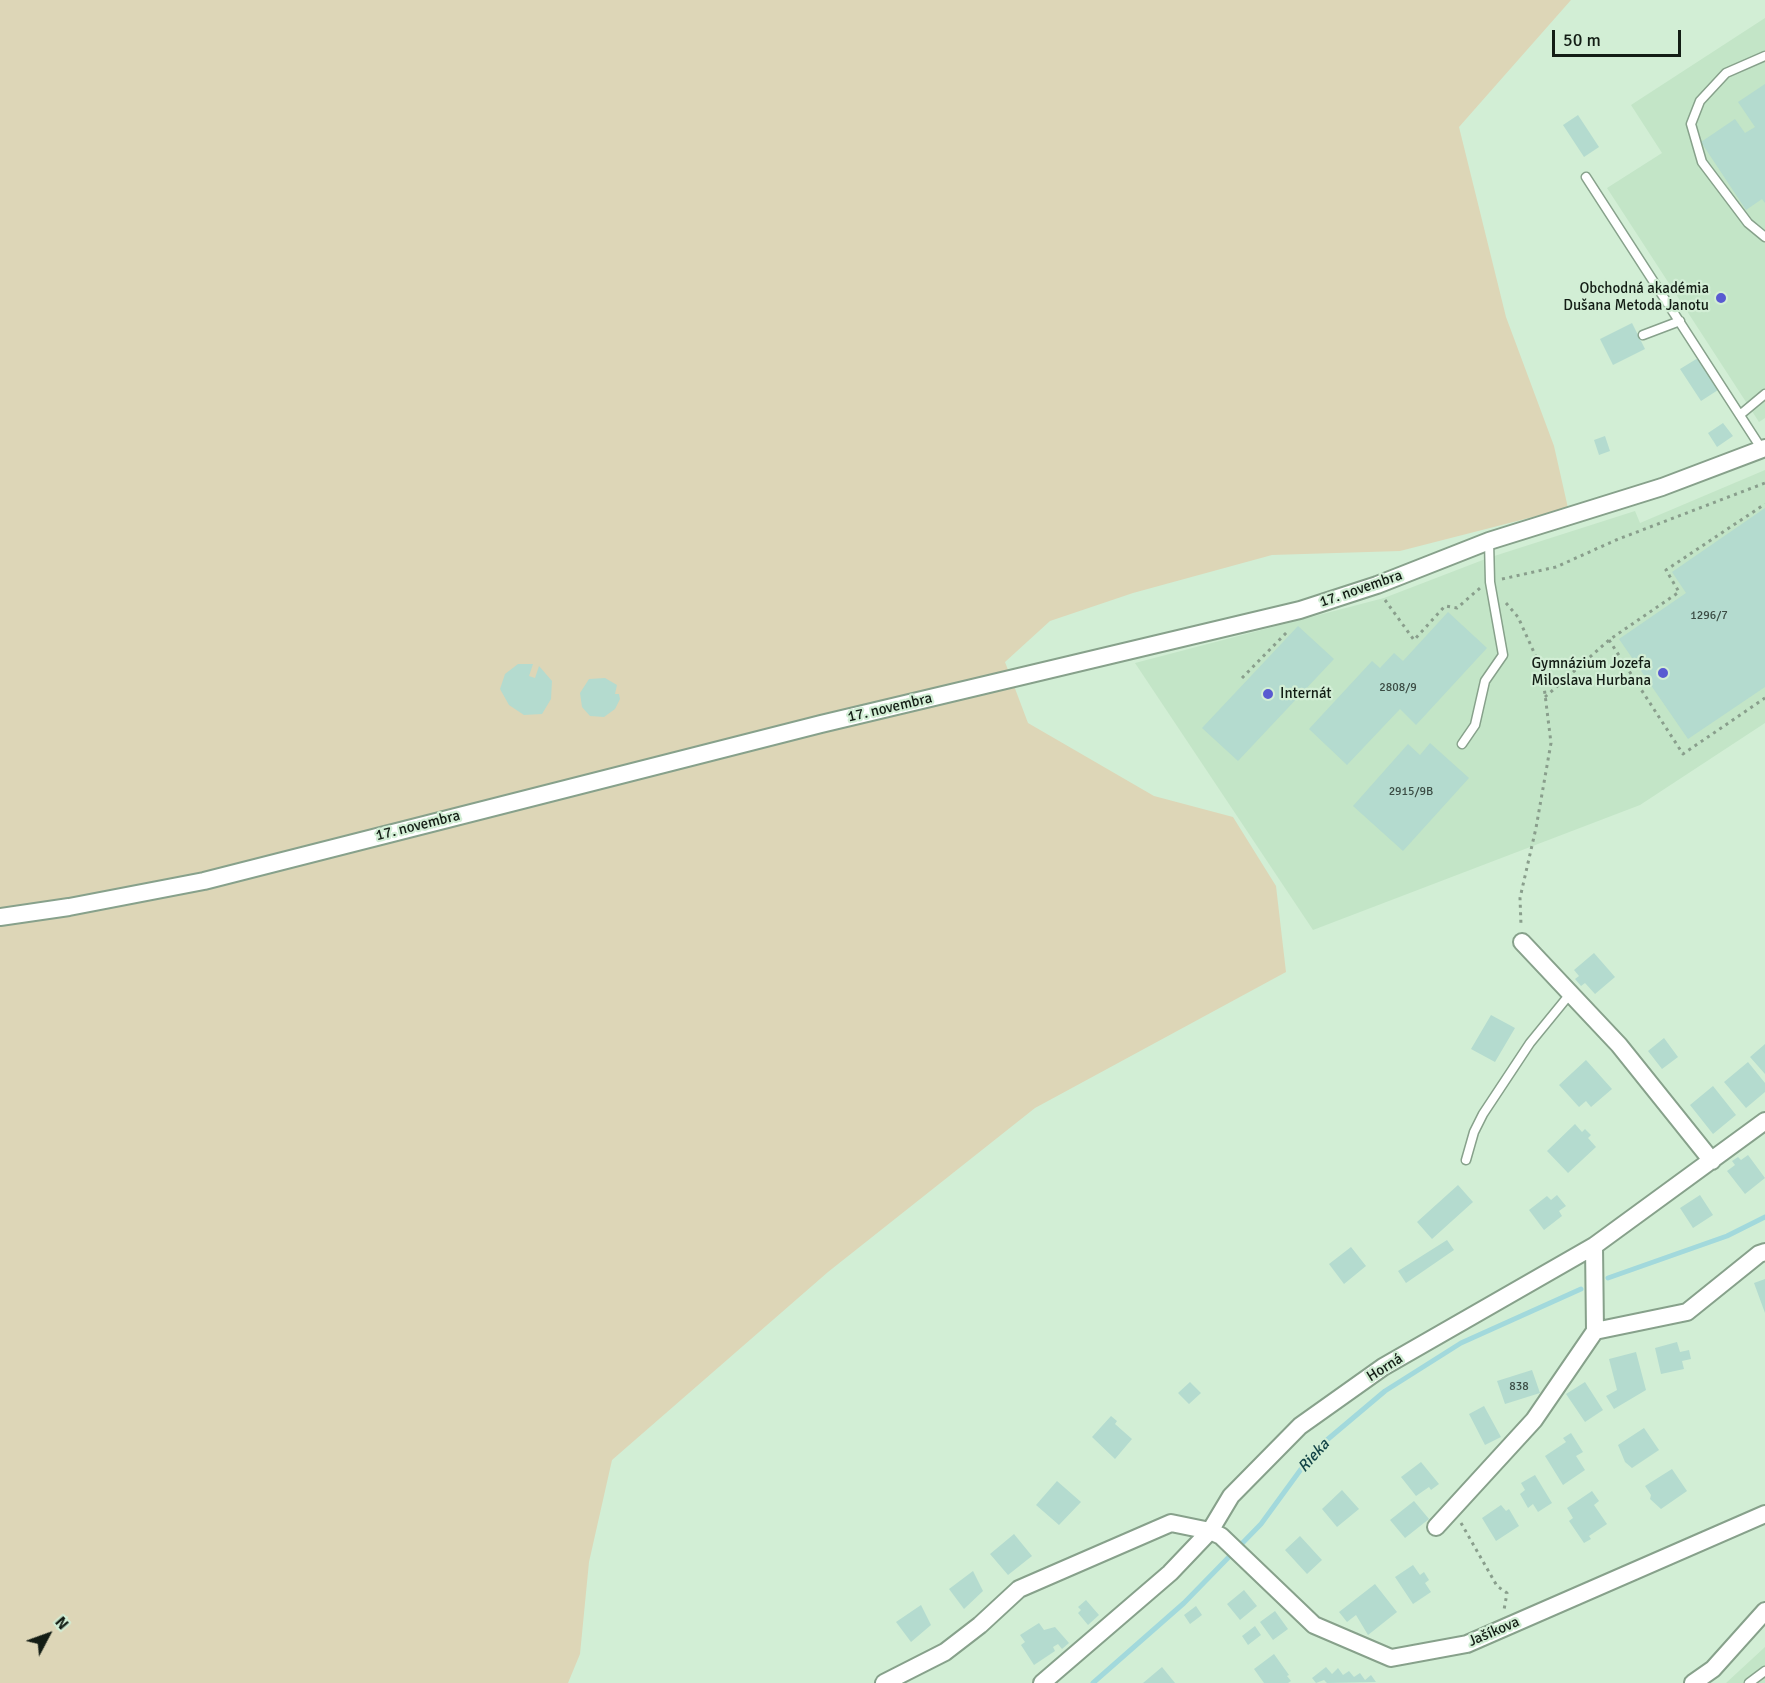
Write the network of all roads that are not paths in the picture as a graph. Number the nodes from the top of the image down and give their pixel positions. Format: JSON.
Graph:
{"nodes":[{"id":1,"x":1765,"y":56,"type":"edge"},
{"id":2,"x":1586,"y":177,"type":"dead end"},
{"id":3,"x":1765,"y":237,"type":"edge"},
{"id":4,"x":1680,"y":321,"type":"junction"},
{"id":5,"x":1644,"y":335,"type":"dead end"},
{"id":6,"x":1765,"y":394,"type":"edge"},
{"id":7,"x":1741,"y":414,"type":"junction"},
{"id":8,"x":1764,"y":451,"type":"edge"},
{"id":9,"x":1489,"y":541,"type":"junction"},
{"id":10,"x":1462,"y":744,"type":"dead end"},
{"id":11,"x":0,"y":917,"type":"edge"},
{"id":12,"x":1521,"y":942,"type":"road end"},
{"id":13,"x":1570,"y":994,"type":"junction"},
{"id":14,"x":1765,"y":1121,"type":"edge"},
{"id":15,"x":1466,"y":1160,"type":"dead end"},
{"id":16,"x":1712,"y":1161,"type":"junction"},
{"id":17,"x":1594,"y":1246,"type":"junction"},
{"id":18,"x":1765,"y":1252,"type":"edge"},
{"id":19,"x":1595,"y":1331,"type":"junction"},
{"id":20,"x":1765,"y":1514,"type":"edge"},
{"id":21,"x":1436,"y":1527,"type":"dead end"},
{"id":22,"x":1216,"y":1533,"type":"junction"},
{"id":23,"x":1765,"y":1611,"type":"edge"},
{"id":24,"x":1765,"y":1671,"type":"edge"},
{"id":25,"x":884,"y":1683,"type":"edge"},
{"id":26,"x":1042,"y":1683,"type":"edge"},
{"id":27,"x":1693,"y":1683,"type":"edge"},
{"id":28,"x":1749,"y":1683,"type":"edge"}],
"edges":[{"from":1,"to":3,"type":"lane"},
{"from":2,"to":4,"type":"lane"},
{"from":4,"to":5,"type":"lane"},
{"from":4,"to":7,"type":"lane"},
{"from":6,"to":7,"type":"lane"},
{"from":7,"to":8,"type":"lane"},
{"from":8,"to":9,"type":"street","name":"17. novembra"},
{"from":9,"to":10,"type":"lane"},
{"from":9,"to":11,"type":"street","name":"17. novembra"},
{"from":12,"to":13,"type":"street"},
{"from":13,"to":15,"type":"lane"},
{"from":13,"to":16,"type":"street"},
{"from":14,"to":16,"type":"street","name":"Horná"},
{"from":16,"to":17,"type":"street","name":"Horná"},
{"from":17,"to":19,"type":"street"},
{"from":17,"to":22,"type":"street","name":"Horná"},
{"from":18,"to":19,"type":"street"},
{"from":19,"to":21,"type":"street"},
{"from":20,"to":22,"type":"street","name":"Jašíkova"},
{"from":22,"to":25,"type":"street"},
{"from":22,"to":26,"type":"street","name":"Horná"},
{"from":23,"to":27,"type":"street"},
{"from":24,"to":28,"type":"lane"}]}
